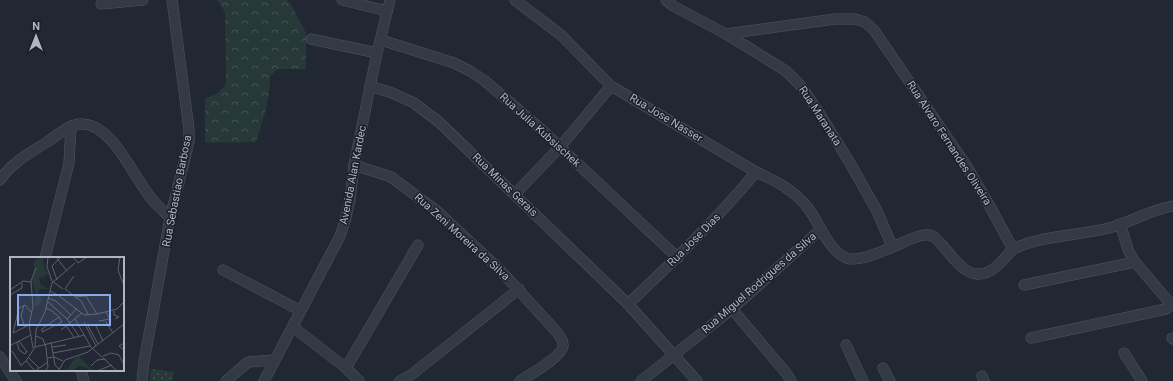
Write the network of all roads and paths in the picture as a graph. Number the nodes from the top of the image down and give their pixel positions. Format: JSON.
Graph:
{"nodes":[{"id":1,"x":143,"y":0,"type":"edge"},
{"id":2,"x":172,"y":0,"type":"edge"},
{"id":3,"x":342,"y":0,"type":"edge"},
{"id":4,"x":390,"y":0,"type":"edge"},
{"id":5,"x":515,"y":0,"type":"edge"},
{"id":6,"x":666,"y":0,"type":"edge"},
{"id":7,"x":101,"y":4,"type":"dead end"},
{"id":8,"x":387,"y":11,"type":"junction"},
{"id":9,"x":726,"y":34,"type":"junction"},
{"id":10,"x":311,"y":39,"type":"dead end"},
{"id":11,"x":381,"y":40,"type":"junction"},
{"id":12,"x":377,"y":53,"type":"junction"},
{"id":13,"x":370,"y":86,"type":"junction"},
{"id":14,"x":611,"y":86,"type":"junction"},
{"id":15,"x":75,"y":125,"type":"junction"},
{"id":16,"x":560,"y":147,"type":"junction"},
{"id":17,"x":354,"y":165,"type":"junction"},
{"id":18,"x":756,"y":172,"type":"junction"},
{"id":19,"x":0,"y":180,"type":"edge"},
{"id":20,"x":515,"y":194,"type":"junction"},
{"id":21,"x":1173,"y":206,"type":"edge"},
{"id":22,"x":170,"y":218,"type":"junction"},
{"id":23,"x":1120,"y":224,"type":"junction"},
{"id":24,"x":821,"y":229,"type":"junction"},
{"id":25,"x":418,"y":245,"type":"dead end"},
{"id":26,"x":892,"y":246,"type":"junction"},
{"id":27,"x":1012,"y":249,"type":"junction"},
{"id":28,"x":45,"y":257,"type":"edge"},
{"id":29,"x":678,"y":258,"type":"junction"},
{"id":30,"x":1134,"y":262,"type":"junction"},
{"id":31,"x":223,"y":270,"type":"dead end"},
{"id":32,"x":1024,"y":285,"type":"dead end"},
{"id":33,"x":519,"y":289,"type":"junction"},
{"id":34,"x":628,"y":304,"type":"junction"},
{"id":35,"x":732,"y":309,"type":"junction"},
{"id":36,"x":301,"y":311,"type":"junction"},
{"id":37,"x":293,"y":327,"type":"junction"},
{"id":38,"x":1030,"y":338,"type":"dead end"},
{"id":39,"x":846,"y":345,"type":"dead end"},
{"id":40,"x":1124,"y":353,"type":"dead end"},
{"id":41,"x":674,"y":354,"type":"junction"},
{"id":42,"x":0,"y":357,"type":"edge"},
{"id":43,"x":274,"y":360,"type":"junction"},
{"id":44,"x":346,"y":368,"type":"junction"},
{"id":45,"x":883,"y":368,"type":"dead end"},
{"id":46,"x":81,"y":371,"type":"edge"},
{"id":47,"x":16,"y":381,"type":"edge"},
{"id":48,"x":84,"y":381,"type":"edge"},
{"id":49,"x":142,"y":381,"type":"edge"},
{"id":50,"x":226,"y":381,"type":"edge"},
{"id":51,"x":264,"y":381,"type":"edge"},
{"id":52,"x":359,"y":381,"type":"edge"},
{"id":53,"x":400,"y":381,"type":"edge"},
{"id":54,"x":520,"y":381,"type":"edge"},
{"id":55,"x":641,"y":381,"type":"edge"},
{"id":56,"x":697,"y":381,"type":"edge"},
{"id":57,"x":791,"y":381,"type":"edge"},
{"id":58,"x":863,"y":381,"type":"edge"},
{"id":59,"x":890,"y":381,"type":"edge"},
{"id":60,"x":1142,"y":381,"type":"edge"}],
"edges":[{"from":1,"to":7,"type":"street"},
{"from":2,"to":22,"type":"street","name":"Rua Sebastiao Barbosa"},
{"from":3,"to":8,"type":"street"},
{"from":4,"to":8,"type":"street","name":"Avenida Alan Kardec"},
{"from":5,"to":14,"type":"street","name":"Rua Jose Nasser"},
{"from":6,"to":9,"type":"street","name":"Rua Maranata"},
{"from":8,"to":11,"type":"street","name":"Avenida Alan Kardec"},
{"from":9,"to":26,"type":"street","name":"Rua Maranata"},
{"from":9,"to":27,"type":"street","name":"Rua Alvaro Fernandes Oliveira"},
{"from":10,"to":12,"type":"street"},
{"from":11,"to":12,"type":"street","name":"Avenida Alan Kardec"},
{"from":11,"to":16,"type":"street","name":"Rua Julia Kubsischek"},
{"from":12,"to":13,"type":"street","name":"Avenida Alan Kardec"},
{"from":13,"to":17,"type":"street","name":"Avenida Alan Kardec"},
{"from":13,"to":20,"type":"street","name":"Rua Minas Gerais"},
{"from":14,"to":16,"type":"street"},
{"from":14,"to":18,"type":"street","name":"Rua Jose Nasser"},
{"from":15,"to":19,"type":"street"},
{"from":15,"to":22,"type":"street"},
{"from":15,"to":28,"type":"street"},
{"from":16,"to":20,"type":"street"},
{"from":16,"to":29,"type":"street","name":"Rua Julia Kubsischek"},
{"from":17,"to":33,"type":"street","name":"Rua Zeni Moreira da Silva"},
{"from":17,"to":36,"type":"street","name":"Avenida Alan Kardec"},
{"from":18,"to":24,"type":"street","name":"Rua Jose Nasser"},
{"from":18,"to":29,"type":"street","name":"Rua Jose Dias"},
{"from":20,"to":34,"type":"street","name":"Rua Minas Gerais"},
{"from":21,"to":23,"type":"street"},
{"from":22,"to":49,"type":"street","name":"Rua Sebastiao Barbosa"},
{"from":23,"to":27,"type":"street"},
{"from":23,"to":30,"type":"street"},
{"from":24,"to":26,"type":"street"},
{"from":24,"to":35,"type":"street","name":"Rua Miguel Rodrigues da Silva"},
{"from":25,"to":44,"type":"street"},
{"from":26,"to":27,"type":"street"},
{"from":29,"to":34,"type":"street","name":"Rua Jose Dias"},
{"from":30,"to":32,"type":"street"},
{"from":30,"to":38,"type":"street"},
{"from":31,"to":36,"type":"street"},
{"from":33,"to":53,"type":"street"},
{"from":33,"to":54,"type":"street","name":"Rua Zeni Moreira da Silva"},
{"from":34,"to":41,"type":"street","name":"Rua Minas Gerais"},
{"from":35,"to":41,"type":"street","name":"Rua Miguel Rodrigues da Silva"},
{"from":35,"to":57,"type":"street"},
{"from":36,"to":37,"type":"street","name":"Avenida Alan Kardec"},
{"from":37,"to":43,"type":"street","name":"Avenida Alan Kardec"},
{"from":37,"to":44,"type":"street"},
{"from":39,"to":58,"type":"street"},
{"from":40,"to":60,"type":"street"},
{"from":41,"to":55,"type":"street","name":"Rua Miguel Rodrigues da Silva"},
{"from":41,"to":56,"type":"street","name":"Rua Minas Gerais"},
{"from":42,"to":47,"type":"street"},
{"from":43,"to":50,"type":"street"},
{"from":43,"to":51,"type":"street","name":"Avenida Alan Kardec"},
{"from":44,"to":52,"type":"street"},
{"from":45,"to":59,"type":"street"},
{"from":46,"to":48,"type":"street"}]}
